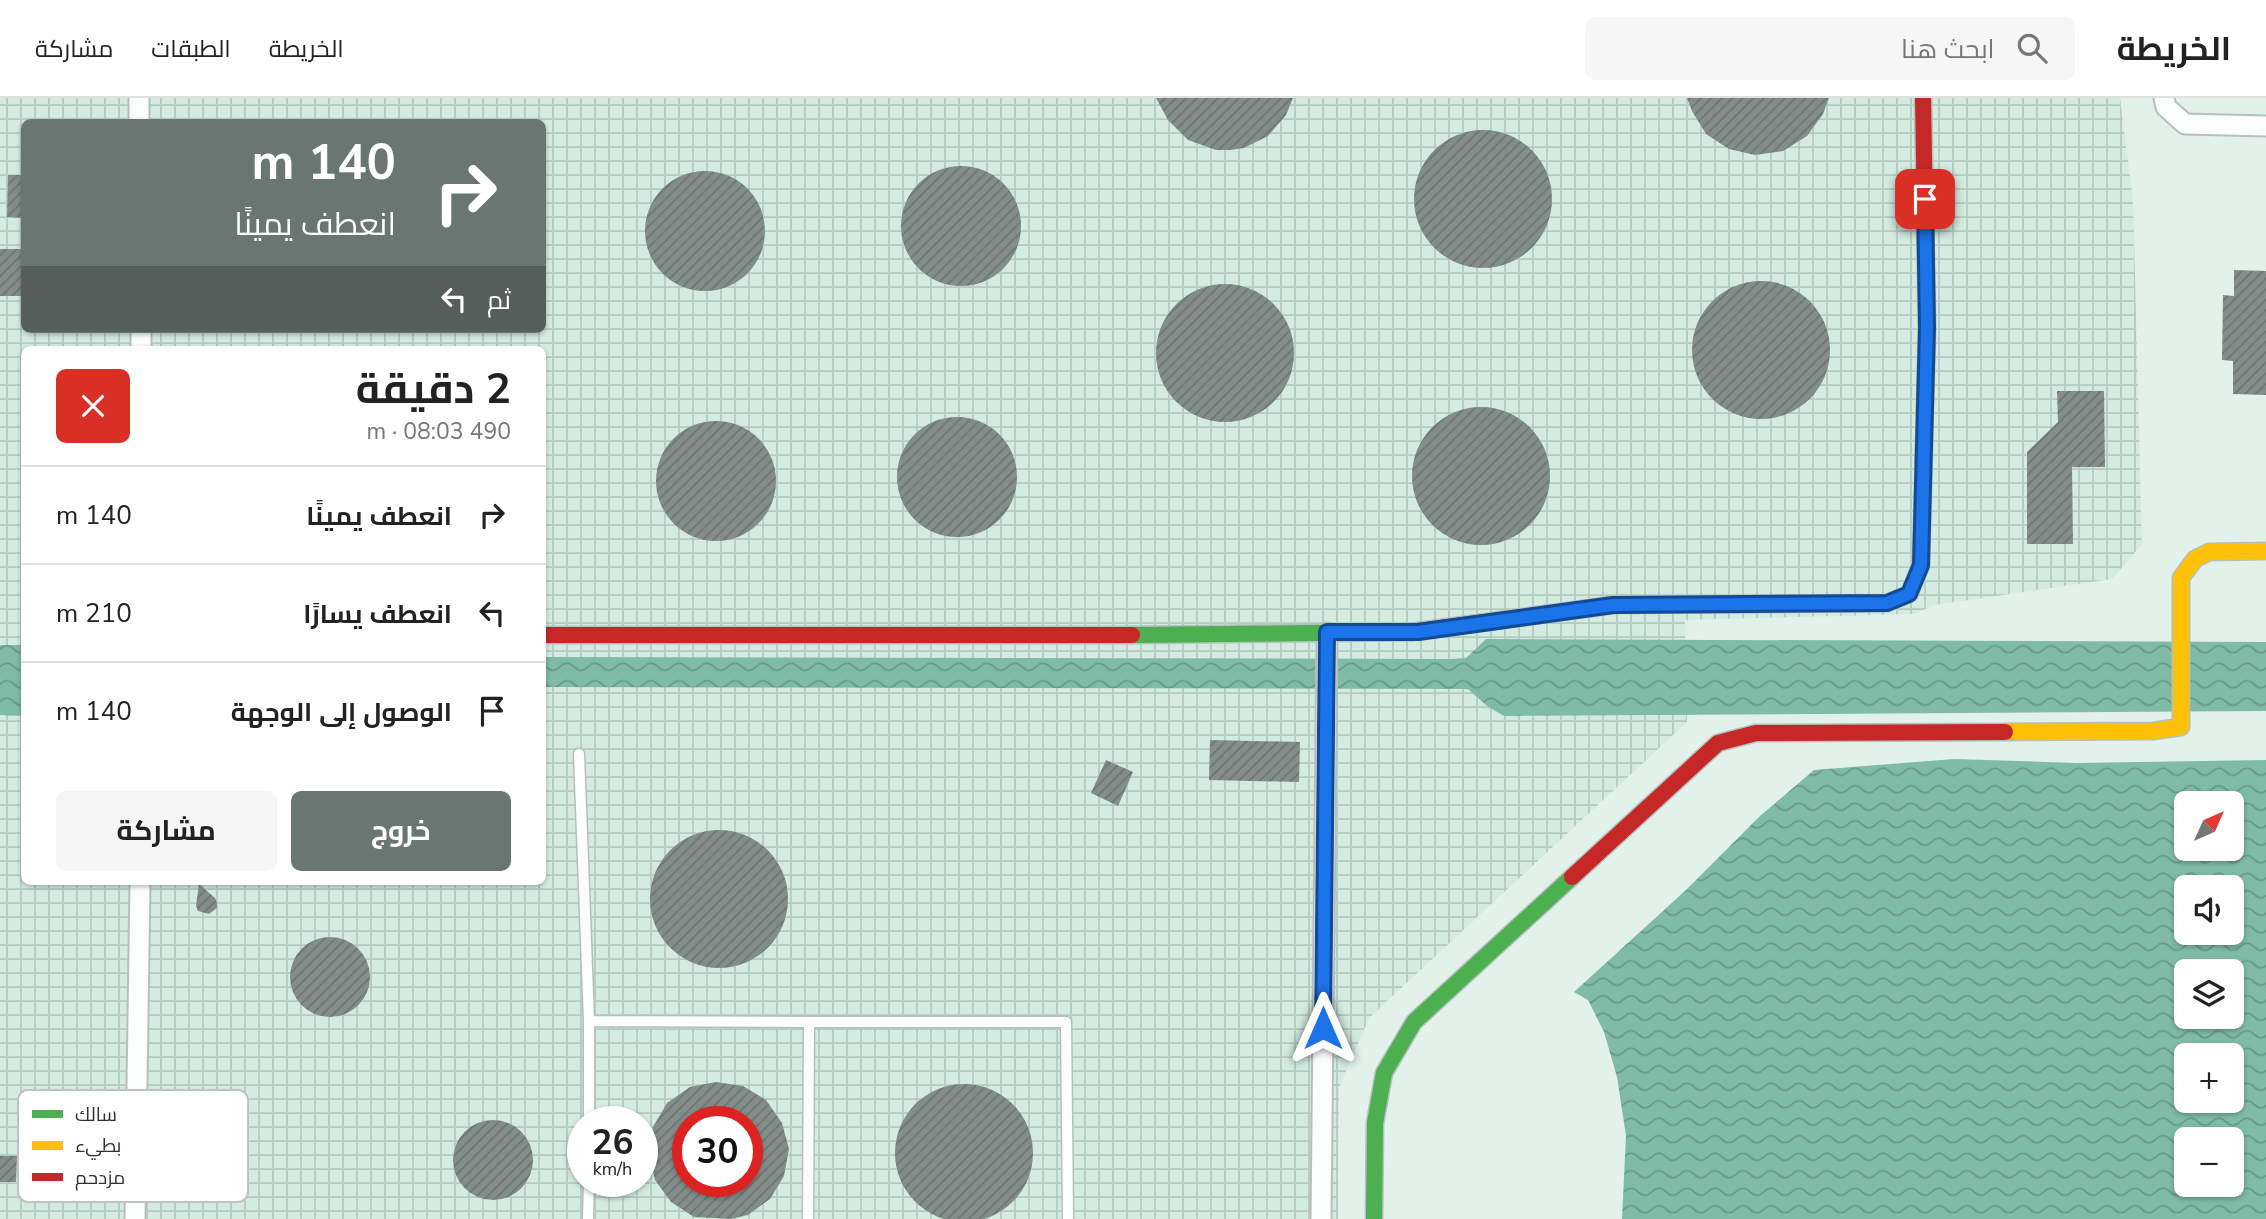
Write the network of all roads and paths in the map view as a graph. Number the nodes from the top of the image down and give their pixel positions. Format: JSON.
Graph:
{"nodes":[{"id":1,"x":139,"y":98,"type":"edge"},
{"id":2,"x":1923,"y":98,"type":"edge"},
{"id":3,"x":2164,"y":98,"type":"edge"},
{"id":4,"x":139,"y":119,"type":"edge"},
{"id":5,"x":2266,"y":127,"type":"edge"},
{"id":6,"x":2266,"y":551,"type":"edge"},
{"id":7,"x":546,"y":635,"type":"edge"},
{"id":8,"x":1326,"y":641,"type":"junction"},
{"id":9,"x":579,"y":754,"type":"dead end"},
{"id":10,"x":140,"y":885,"type":"edge"},
{"id":11,"x":589,"y":1021,"type":"junction"},
{"id":12,"x":809,"y":1022,"type":"junction"},
{"id":13,"x":137,"y":1090,"type":"edge"},
{"id":14,"x":589,"y":1106,"type":"edge"},
{"id":15,"x":589,"y":1197,"type":"edge"},
{"id":16,"x":589,"y":1219,"type":"edge"},
{"id":17,"x":808,"y":1219,"type":"edge"},
{"id":18,"x":1068,"y":1219,"type":"edge"},
{"id":19,"x":1321,"y":1219,"type":"edge"},
{"id":20,"x":1374,"y":1219,"type":"edge"}],
"edges":[{"from":1,"to":4,"type":"street"},
{"from":2,"to":8,"type":"street"},
{"from":3,"to":5,"type":"street"},
{"from":6,"to":20,"type":"street"},
{"from":7,"to":8,"type":"street"},
{"from":8,"to":19,"type":"street"},
{"from":9,"to":11,"type":"lane"},
{"from":10,"to":13,"type":"street"},
{"from":11,"to":12,"type":"lane"},
{"from":11,"to":14,"type":"lane"},
{"from":12,"to":17,"type":"lane"},
{"from":12,"to":18,"type":"lane"},
{"from":15,"to":16,"type":"lane"}]}
